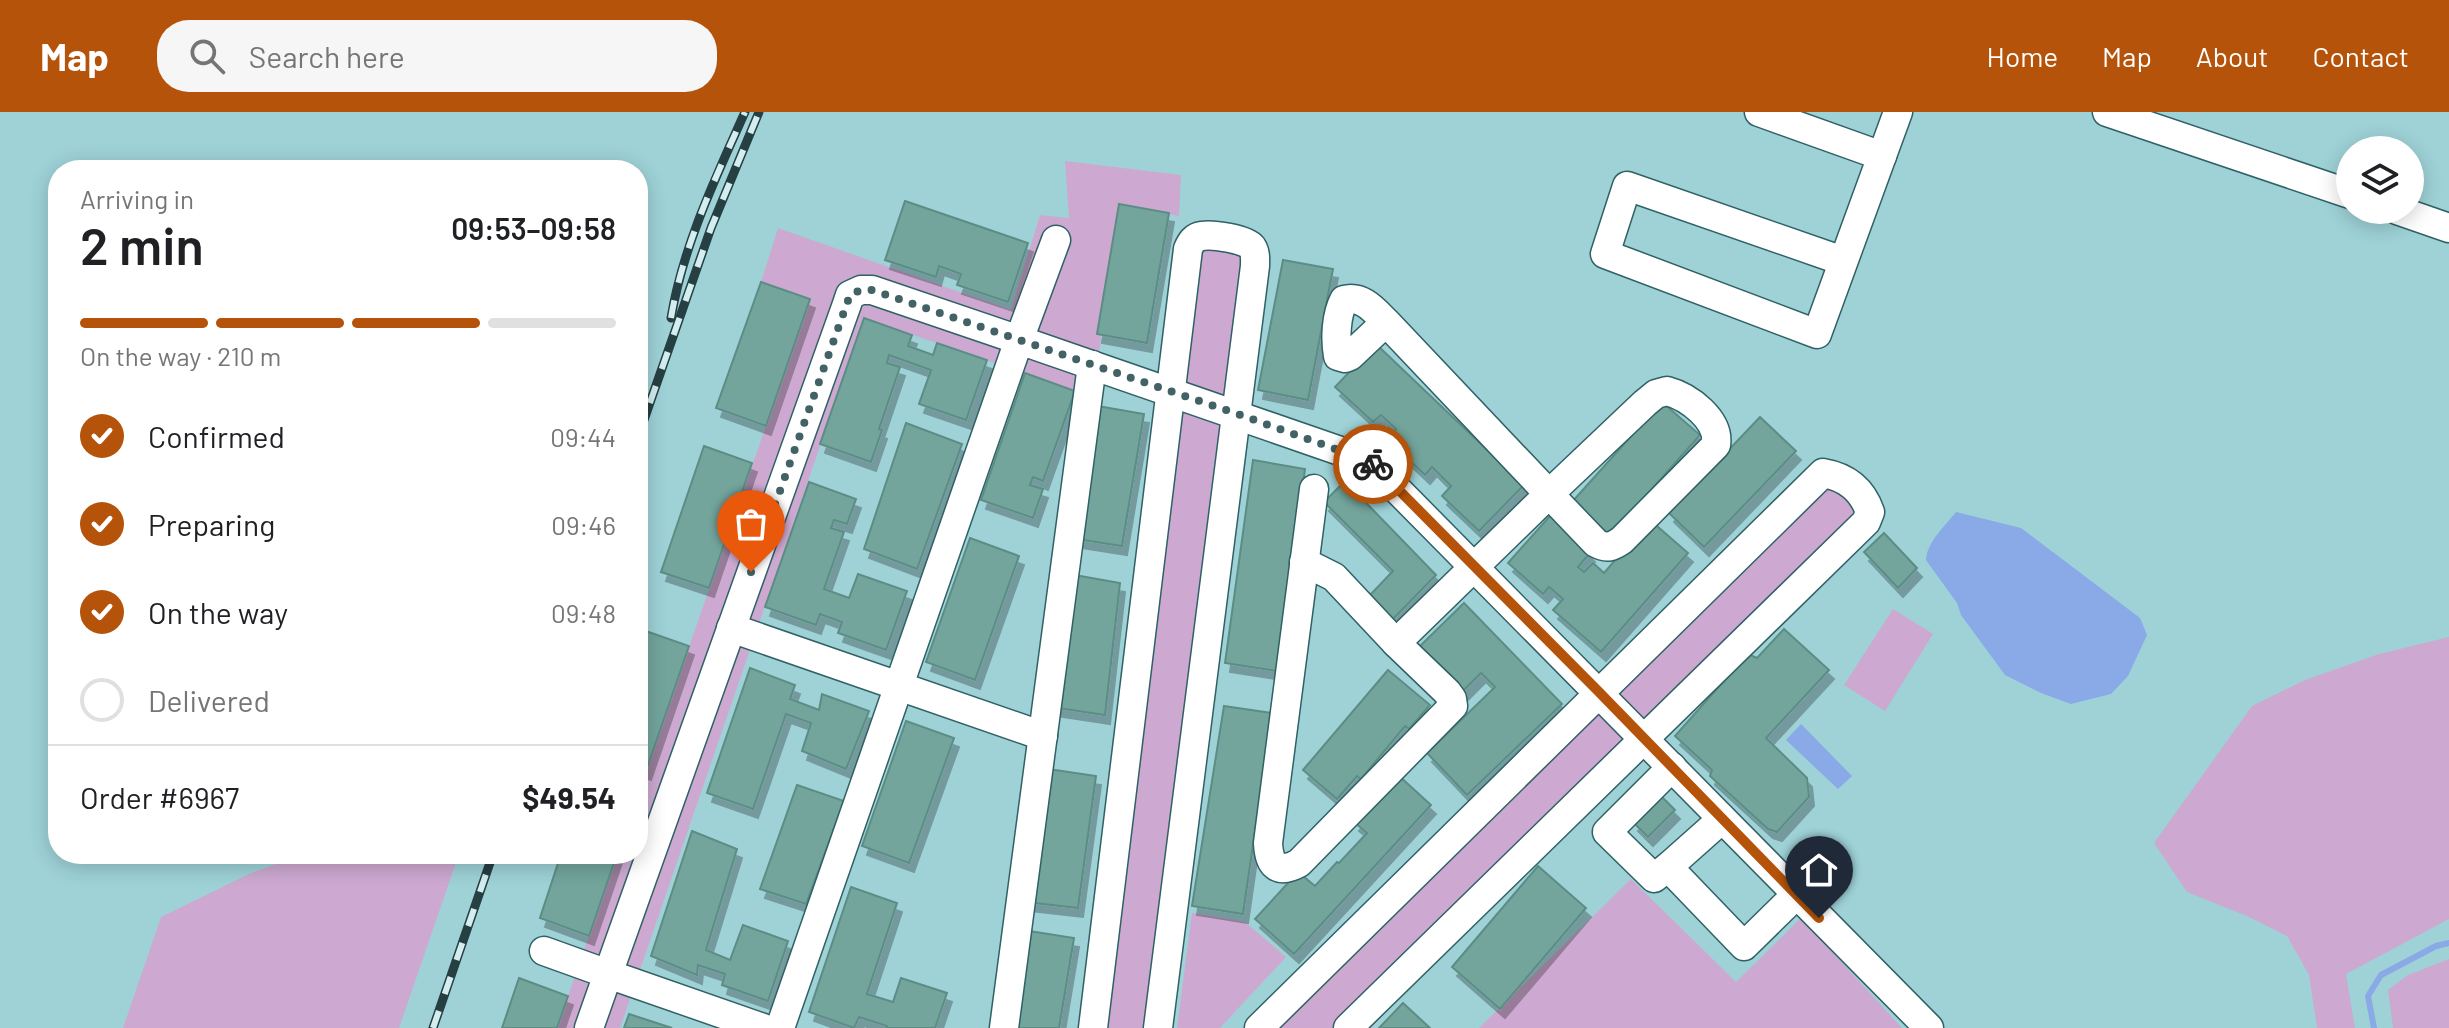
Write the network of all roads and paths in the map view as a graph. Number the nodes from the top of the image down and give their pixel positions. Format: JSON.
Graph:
{"nodes":[{"id":1,"x":1759,"y":112,"type":"edge"},
{"id":2,"x":1898,"y":112,"type":"edge"},
{"id":3,"x":2107,"y":112,"type":"edge"},
{"id":4,"x":1882,"y":156,"type":"junction"},
{"id":5,"x":2336,"y":189,"type":"edge"},
{"id":6,"x":2424,"y":219,"type":"edge"},
{"id":7,"x":2449,"y":228,"type":"edge"},
{"id":8,"x":1056,"y":240,"type":"dead end"},
{"id":9,"x":1843,"y":261,"type":"junction"},
{"id":10,"x":1386,"y":322,"type":"dead end"},
{"id":11,"x":1019,"y":340,"type":"junction"},
{"id":12,"x":1092,"y":365,"type":"junction"},
{"id":13,"x":1170,"y":391,"type":"junction"},
{"id":14,"x":1235,"y":413,"type":"junction"},
{"id":15,"x":1314,"y":489,"type":"dead end"},
{"id":16,"x":1549,"y":494,"type":"junction"},
{"id":17,"x":1304,"y":562,"type":"junction"},
{"id":18,"x":1474,"y":566,"type":"junction"},
{"id":19,"x":731,"y":628,"type":"junction"},
{"id":20,"x":1396,"y":643,"type":"junction"},
{"id":21,"x":898,"y":687,"type":"junction"},
{"id":22,"x":1599,"y":692,"type":"junction"},
{"id":23,"x":1043,"y":736,"type":"junction"},
{"id":24,"x":1645,"y":739,"type":"junction"},
{"id":25,"x":1672,"y":767,"type":"junction"},
{"id":26,"x":1722,"y":819,"type":"junction"},
{"id":27,"x":648,"y":861,"type":"edge"},
{"id":28,"x":647,"y":864,"type":"edge"},
{"id":29,"x":1668,"y":867,"type":"junction"},
{"id":30,"x":1796,"y":895,"type":"junction"},
{"id":31,"x":544,"y":951,"type":"dead end"},
{"id":32,"x":608,"y":974,"type":"junction"},
{"id":33,"x":589,"y":1028,"type":"edge"},
{"id":34,"x":763,"y":1028,"type":"edge"},
{"id":35,"x":780,"y":1028,"type":"edge"},
{"id":36,"x":1004,"y":1028,"type":"edge"},
{"id":37,"x":1093,"y":1028,"type":"edge"},
{"id":38,"x":1158,"y":1028,"type":"edge"},
{"id":39,"x":1259,"y":1028,"type":"edge"},
{"id":40,"x":1348,"y":1028,"type":"edge"},
{"id":41,"x":1929,"y":1028,"type":"edge"}],
"edges":[{"from":1,"to":4,"type":"street"},
{"from":2,"to":4,"type":"street"},
{"from":3,"to":5,"type":"street"},
{"from":4,"to":9,"type":"street"},
{"from":6,"to":7,"type":"street"},
{"from":8,"to":11,"type":"street"},
{"from":9,"to":9,"type":"street"},
{"from":10,"to":16,"type":"street"},
{"from":11,"to":12,"type":"street"},
{"from":11,"to":19,"type":"street"},
{"from":11,"to":21,"type":"street"},
{"from":12,"to":13,"type":"street"},
{"from":12,"to":23,"type":"street"},
{"from":13,"to":14,"type":"street"},
{"from":13,"to":14,"type":"street"},
{"from":13,"to":37,"type":"street"},
{"from":14,"to":18,"type":"street"},
{"from":14,"to":38,"type":"street"},
{"from":15,"to":17,"type":"street"},
{"from":16,"to":16,"type":"street"},
{"from":16,"to":18,"type":"street"},
{"from":17,"to":20,"type":"street"},
{"from":17,"to":20,"type":"street"},
{"from":18,"to":20,"type":"street"},
{"from":18,"to":22,"type":"street"},
{"from":19,"to":21,"type":"street"},
{"from":19,"to":27,"type":"street"},
{"from":21,"to":23,"type":"street"},
{"from":21,"to":35,"type":"street"},
{"from":22,"to":24,"type":"street"},
{"from":22,"to":24,"type":"street"},
{"from":22,"to":39,"type":"street"},
{"from":23,"to":36,"type":"street"},
{"from":24,"to":25,"type":"street"},
{"from":24,"to":40,"type":"street"},
{"from":25,"to":26,"type":"street"},
{"from":25,"to":29,"type":"street"},
{"from":26,"to":29,"type":"street"},
{"from":26,"to":30,"type":"street"},
{"from":28,"to":32,"type":"street"},
{"from":29,"to":30,"type":"street"},
{"from":30,"to":41,"type":"street"},
{"from":31,"to":32,"type":"street"},
{"from":32,"to":33,"type":"street"},
{"from":32,"to":34,"type":"street"}]}
